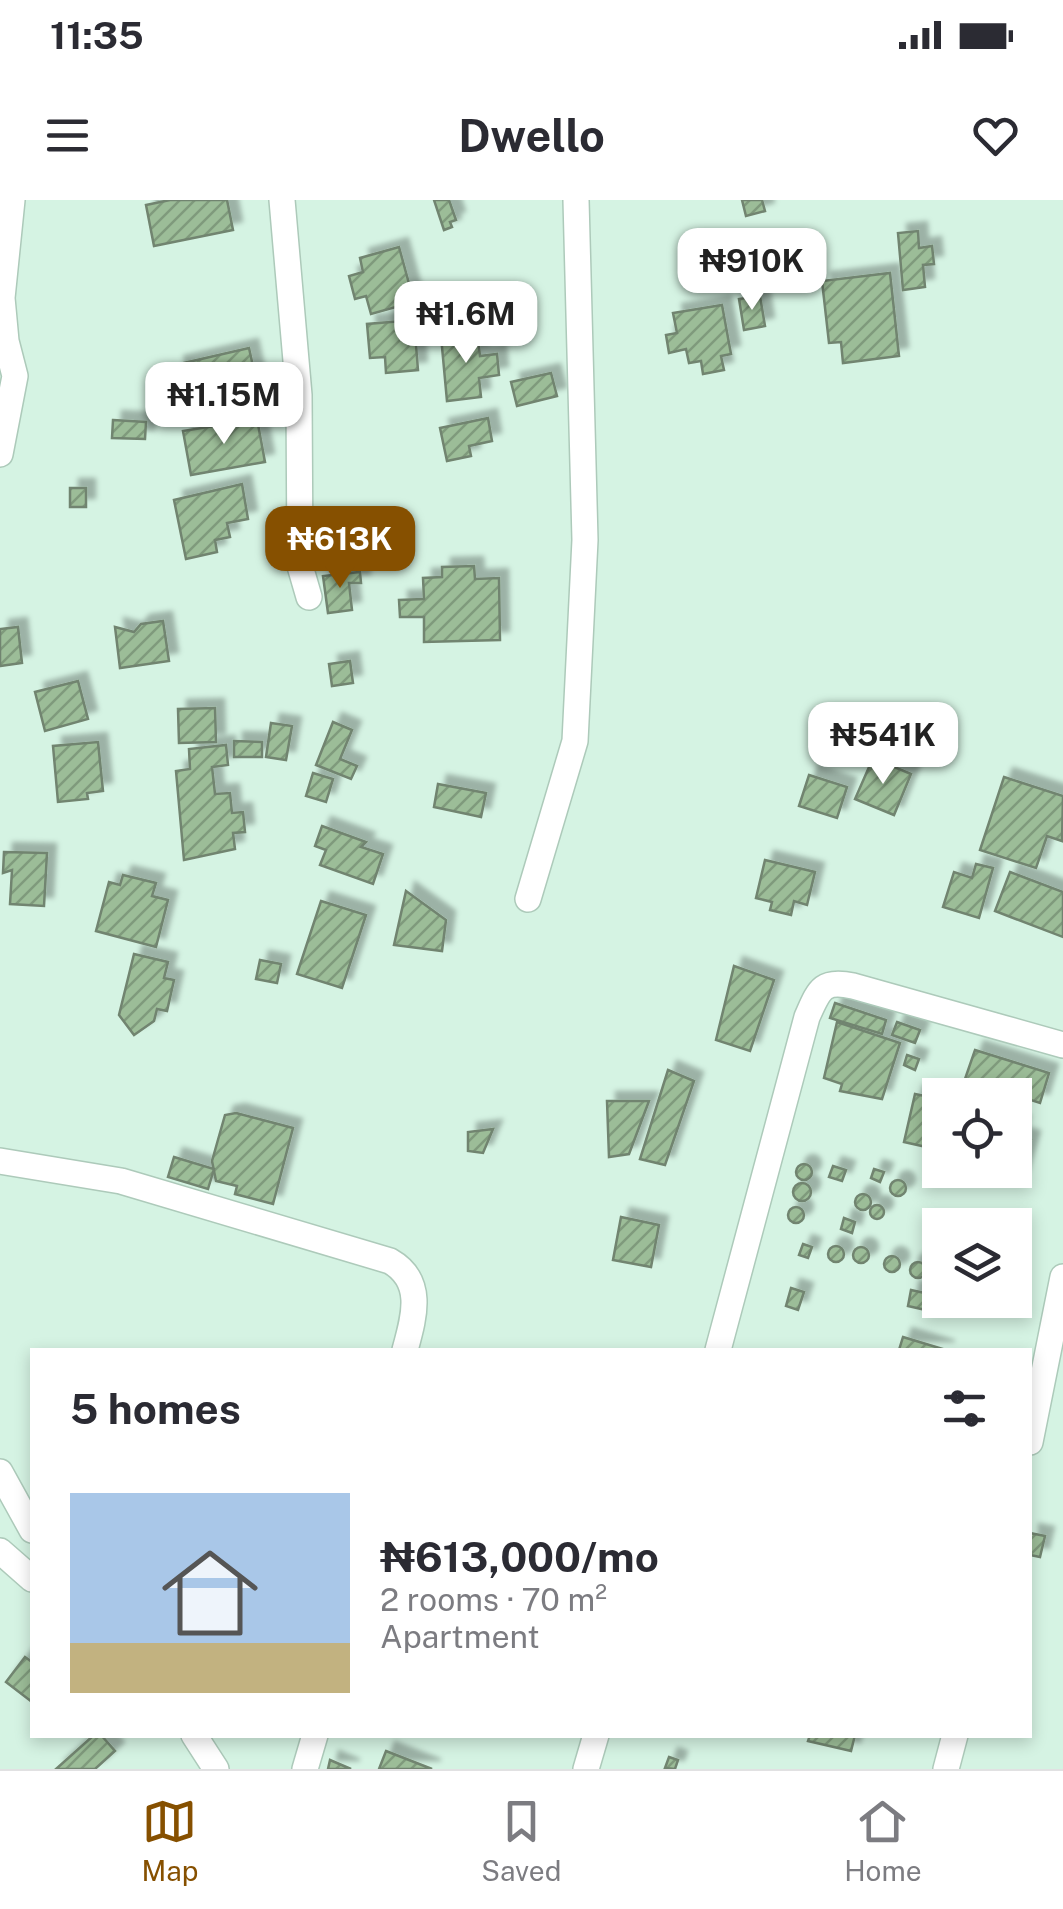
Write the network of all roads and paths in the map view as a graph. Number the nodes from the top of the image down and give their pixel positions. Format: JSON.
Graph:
{"nodes":[{"id":1,"x":12,"y":200,"type":"edge"},
{"id":2,"x":282,"y":200,"type":"edge"},
{"id":3,"x":576,"y":200,"type":"edge"},
{"id":4,"x":0,"y":454,"type":"edge"},
{"id":5,"x":309,"y":597,"type":"dead end"},
{"id":6,"x":528,"y":899,"type":"dead end"},
{"id":7,"x":1063,"y":1045,"type":"edge"},
{"id":8,"x":0,"y":1161,"type":"edge"},
{"id":9,"x":1063,"y":1277,"type":"edge"},
{"id":10,"x":404,"y":1348,"type":"edge"},
{"id":11,"x":719,"y":1348,"type":"edge"},
{"id":12,"x":1032,"y":1432,"type":"edge"},
{"id":13,"x":0,"y":1472,"type":"edge"},
{"id":14,"x":30,"y":1526,"type":"edge"},
{"id":15,"x":0,"y":1551,"type":"edge"},
{"id":16,"x":30,"y":1577,"type":"edge"},
{"id":17,"x":196,"y":1738,"type":"edge"},
{"id":18,"x":314,"y":1738,"type":"edge"},
{"id":19,"x":595,"y":1738,"type":"edge"},
{"id":20,"x":954,"y":1738,"type":"edge"},
{"id":21,"x":216,"y":1769,"type":"edge"},
{"id":22,"x":306,"y":1769,"type":"edge"},
{"id":23,"x":586,"y":1769,"type":"edge"},
{"id":24,"x":946,"y":1769,"type":"edge"}],
"edges":[{"from":1,"to":4,"type":"street"},
{"from":2,"to":5,"type":"street"},
{"from":3,"to":6,"type":"street"},
{"from":7,"to":11,"type":"street"},
{"from":8,"to":10,"type":"street"},
{"from":9,"to":12,"type":"street"},
{"from":13,"to":14,"type":"street"},
{"from":15,"to":16,"type":"street"},
{"from":17,"to":21,"type":"street"},
{"from":18,"to":22,"type":"street"},
{"from":19,"to":23,"type":"street"},
{"from":20,"to":24,"type":"street"}]}
